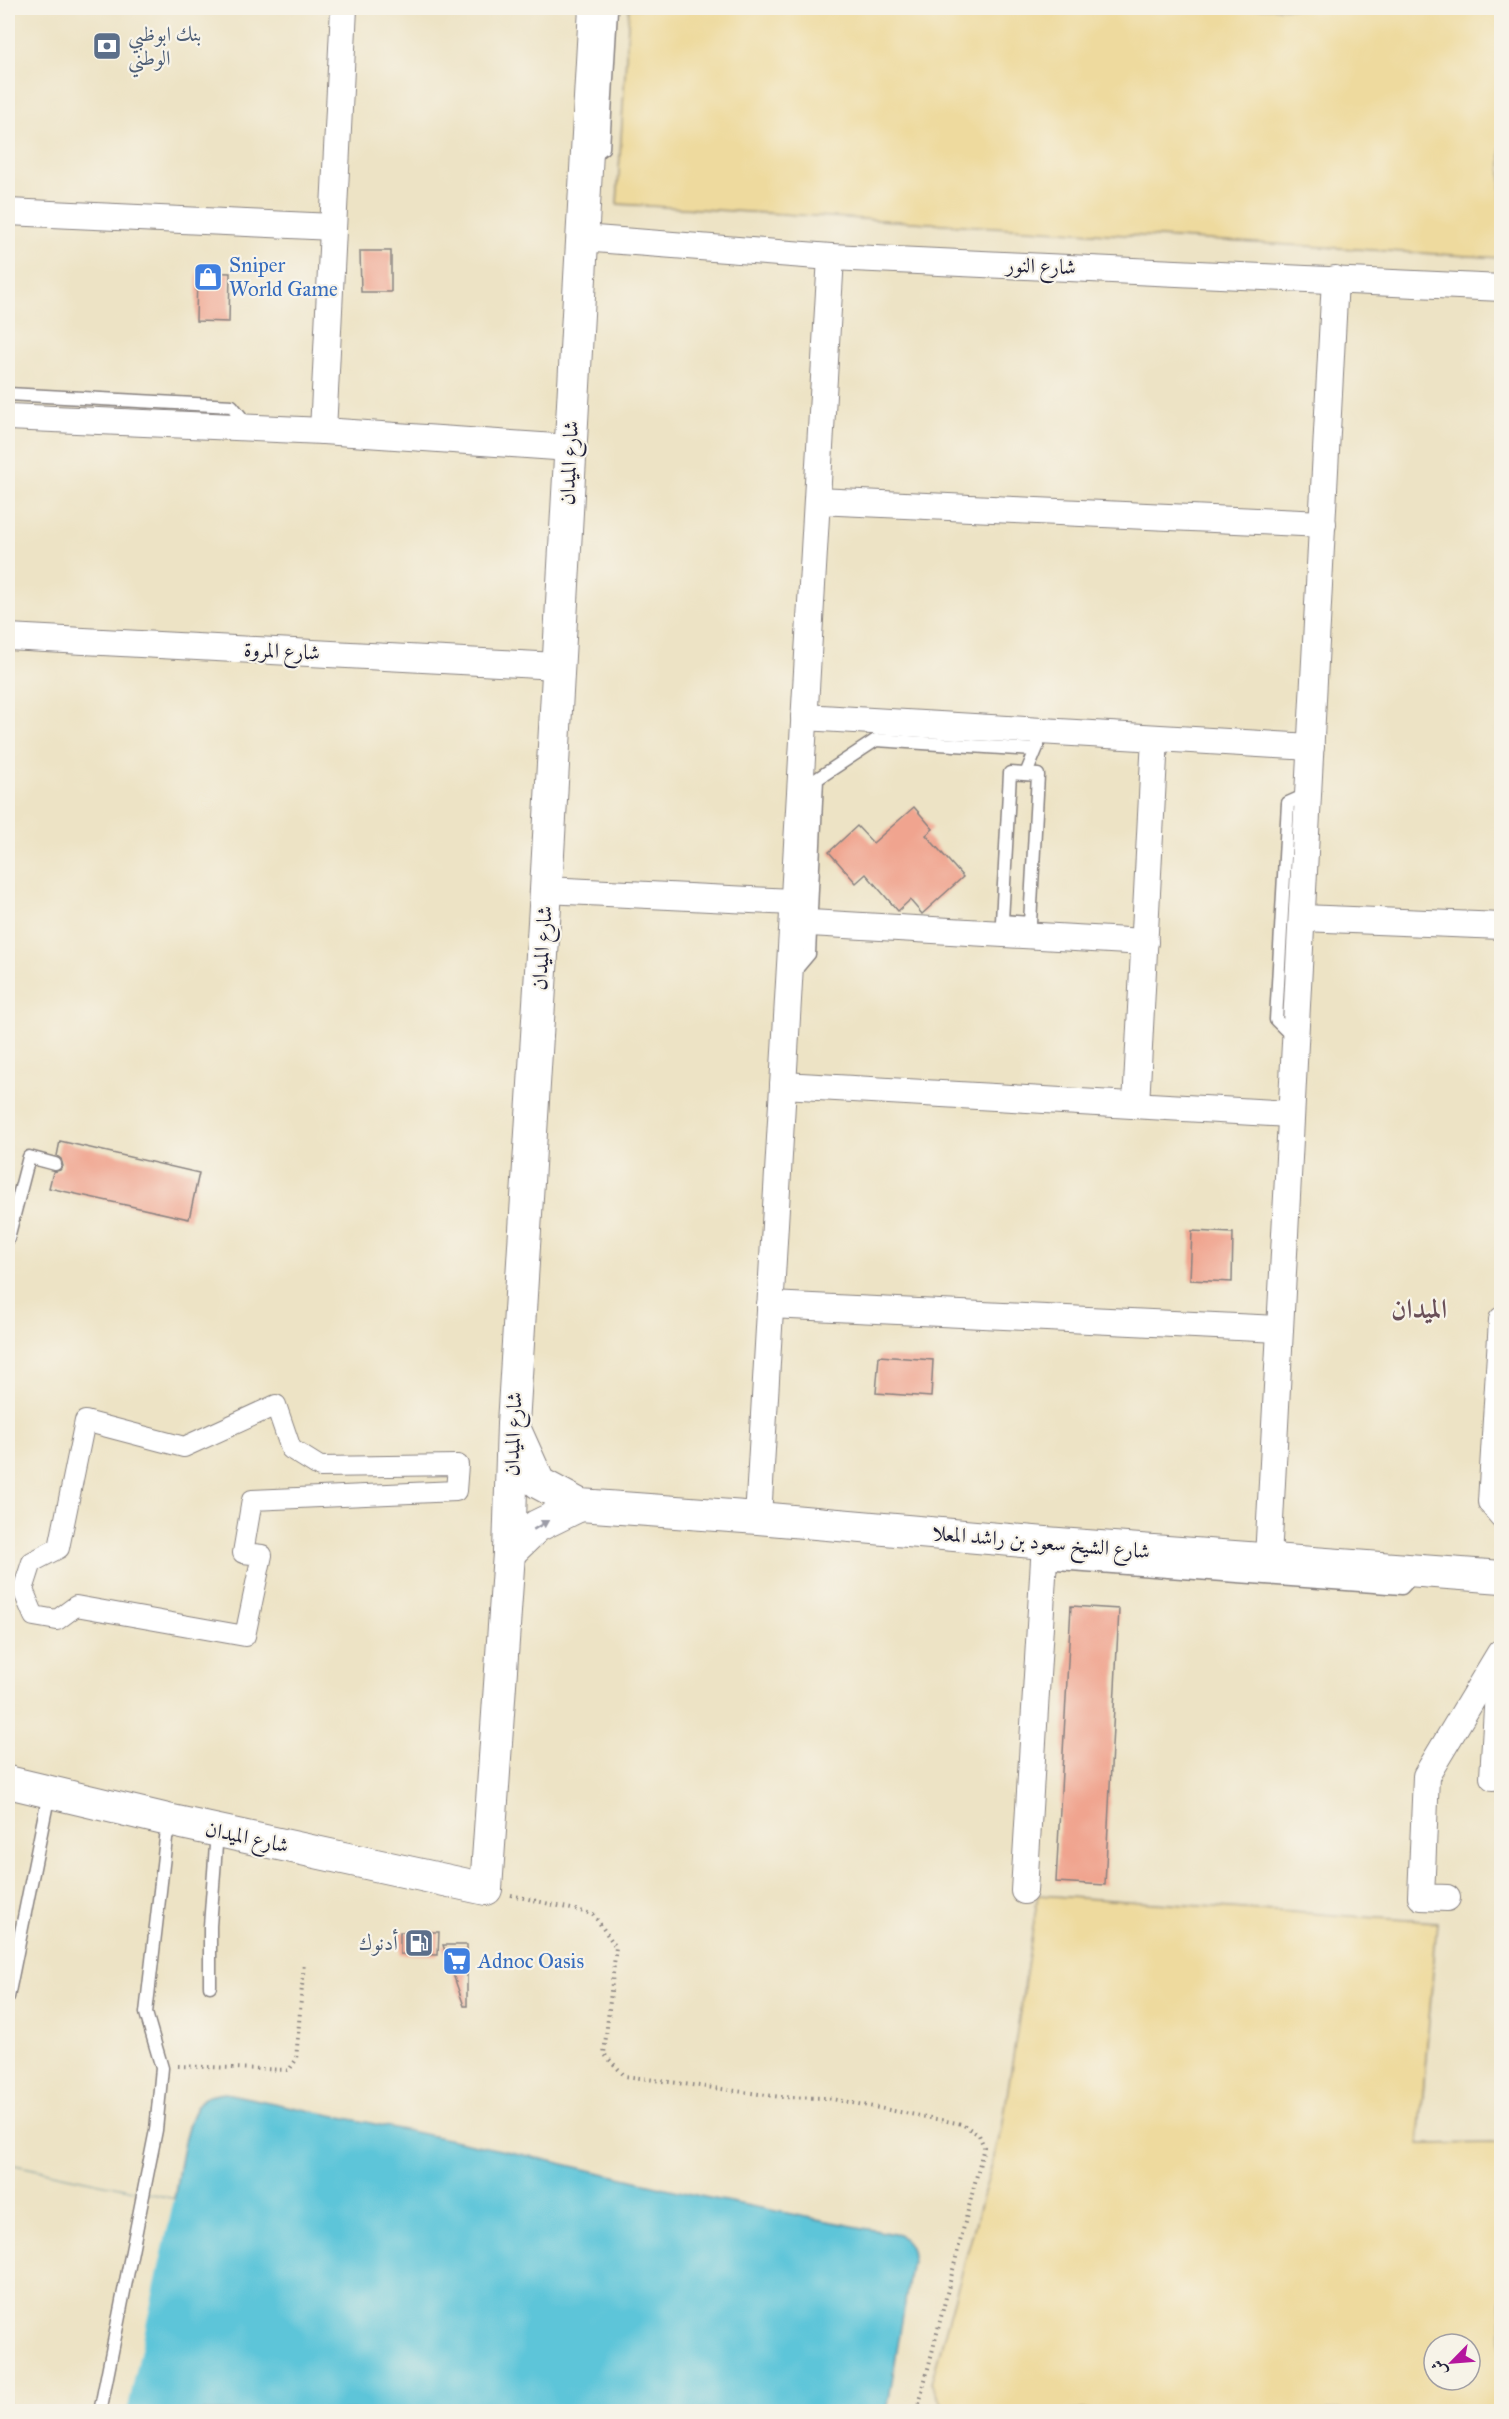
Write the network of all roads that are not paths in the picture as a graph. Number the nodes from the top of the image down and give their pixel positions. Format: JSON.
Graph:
{"nodes":[{"id":1,"x":344,"y":8,"type":"edge"},
{"id":2,"x":595,"y":8,"type":"edge"},
{"id":3,"x":608,"y":8,"type":"edge"},
{"id":4,"x":586,"y":160,"type":"junction"},
{"id":5,"x":8,"y":212,"type":"edge"},
{"id":6,"x":333,"y":227,"type":"junction"},
{"id":7,"x":582,"y":238,"type":"junction"},
{"id":8,"x":831,"y":257,"type":"junction"},
{"id":9,"x":1335,"y":279,"type":"junction"},
{"id":10,"x":1502,"y":288,"type":"edge"},
{"id":11,"x":8,"y":394,"type":"edge"},
{"id":12,"x":8,"y":417,"type":"edge"},
{"id":13,"x":250,"y":428,"type":"junction"},
{"id":14,"x":323,"y":431,"type":"junction"},
{"id":15,"x":570,"y":448,"type":"junction"},
{"id":16,"x":817,"y":501,"type":"junction"},
{"id":17,"x":1323,"y":524,"type":"junction"},
{"id":18,"x":8,"y":637,"type":"edge"},
{"id":19,"x":557,"y":666,"type":"junction"},
{"id":20,"x":804,"y":717,"type":"junction"},
{"id":21,"x":1155,"y":738,"type":"junction"},
{"id":22,"x":1040,"y":741,"type":"junction"},
{"id":23,"x":1311,"y":747,"type":"junction"},
{"id":24,"x":1026,"y":774,"type":"junction"},
{"id":25,"x":1308,"y":793,"type":"junction"},
{"id":26,"x":546,"y":890,"type":"junction"},
{"id":27,"x":793,"y":902,"type":"junction"},
{"id":28,"x":1302,"y":918,"type":"junction"},
{"id":29,"x":810,"y":923,"type":"junction"},
{"id":30,"x":1502,"y":926,"type":"edge"},
{"id":31,"x":1145,"y":942,"type":"junction"},
{"id":32,"x":789,"y":979,"type":"junction"},
{"id":33,"x":1295,"y":1039,"type":"junction"},
{"id":34,"x":783,"y":1085,"type":"junction"},
{"id":35,"x":1136,"y":1105,"type":"junction"},
{"id":36,"x":1290,"y":1114,"type":"junction"},
{"id":37,"x":55,"y":1164,"type":"dead end"},
{"id":38,"x":8,"y":1238,"type":"edge"},
{"id":39,"x":770,"y":1305,"type":"junction"},
{"id":40,"x":1502,"y":1320,"type":"edge"},
{"id":41,"x":1280,"y":1329,"type":"junction"},
{"id":42,"x":513,"y":1424,"type":"junction"},
{"id":43,"x":580,"y":1505,"type":"junction"},
{"id":44,"x":1502,"y":1515,"type":"edge"},
{"id":45,"x":758,"y":1518,"type":"junction"},
{"id":46,"x":509,"y":1553,"type":"junction"},
{"id":47,"x":1044,"y":1553,"type":"junction"},
{"id":48,"x":1268,"y":1559,"type":"junction"},
{"id":49,"x":1419,"y":1569,"type":"junction"},
{"id":50,"x":1502,"y":1576,"type":"edge"},
{"id":51,"x":245,"y":1636,"type":"joint"},
{"id":52,"x":1501,"y":1644,"type":"edge"},
{"id":53,"x":1493,"y":1777,"type":"dead end"},
{"id":54,"x":8,"y":1782,"type":"edge"},
{"id":55,"x":49,"y":1792,"type":"junction"},
{"id":56,"x":168,"y":1820,"type":"junction"},
{"id":57,"x":217,"y":1830,"type":"junction"},
{"id":58,"x":1024,"y":1891,"type":"dead end"},
{"id":59,"x":1447,"y":1898,"type":"dead end"},
{"id":60,"x":210,"y":1986,"type":"dead end"},
{"id":61,"x":8,"y":1997,"type":"edge"},
{"id":62,"x":100,"y":2412,"type":"edge"}],
"edges":[{"from":1,"to":6,"type":"street"},
{"from":2,"to":4,"type":"street","name":"شارع الميدان"},
{"from":3,"to":4,"type":"lane"},
{"from":4,"to":7,"type":"street","name":"شارع الميدان"},
{"from":5,"to":6,"type":"street"},
{"from":6,"to":14,"type":"street"},
{"from":7,"to":8,"type":"street","name":"شارع النور"},
{"from":7,"to":15,"type":"street","name":"شارع الميدان"},
{"from":8,"to":9,"type":"street","name":"شارع النور"},
{"from":8,"to":16,"type":"street"},
{"from":9,"to":10,"type":"street","name":"شارع النور"},
{"from":9,"to":17,"type":"street"},
{"from":11,"to":13,"type":"lane"},
{"from":12,"to":13,"type":"street"},
{"from":13,"to":14,"type":"street"},
{"from":14,"to":15,"type":"street"},
{"from":15,"to":19,"type":"street","name":"شارع الميدان"},
{"from":16,"to":17,"type":"street"},
{"from":16,"to":20,"type":"street"},
{"from":17,"to":23,"type":"street"},
{"from":18,"to":19,"type":"street","name":"شارع المروة"},
{"from":19,"to":26,"type":"street","name":"شارع الميدان"},
{"from":20,"to":22,"type":"street"},
{"from":20,"to":27,"type":"street"},
{"from":21,"to":22,"type":"street"},
{"from":21,"to":23,"type":"street"},
{"from":21,"to":31,"type":"street"},
{"from":22,"to":24,"type":"lane"},
{"from":22,"to":29,"type":"lane"},
{"from":23,"to":25,"type":"street"},
{"from":24,"to":24,"type":"lane"},
{"from":25,"to":28,"type":"street"},
{"from":25,"to":33,"type":"lane"},
{"from":26,"to":27,"type":"street"},
{"from":26,"to":42,"type":"street","name":"شارع الميدان"},
{"from":27,"to":29,"type":"street"},
{"from":27,"to":32,"type":"street"},
{"from":28,"to":30,"type":"street"},
{"from":28,"to":33,"type":"street"},
{"from":29,"to":31,"type":"street"},
{"from":29,"to":32,"type":"lane"},
{"from":31,"to":35,"type":"street"},
{"from":32,"to":34,"type":"street"},
{"from":33,"to":36,"type":"street"},
{"from":34,"to":35,"type":"street"},
{"from":34,"to":39,"type":"street"},
{"from":35,"to":36,"type":"street"},
{"from":36,"to":41,"type":"street"},
{"from":37,"to":38,"type":"lane"},
{"from":39,"to":41,"type":"street"},
{"from":39,"to":45,"type":"street"},
{"from":40,"to":44,"type":"street"},
{"from":41,"to":48,"type":"street"},
{"from":42,"to":43,"type":"street","name":"شارع الشيخ سعود بن راشد المعلا"},
{"from":42,"to":46,"type":"street","name":"شارع الميدان"},
{"from":43,"to":45,"type":"street","name":"شارع الشيخ سعود بن راشد المعلا"},
{"from":46,"to":43,"type":"street","one_way":true},
{"from":45,"to":47,"type":"street","name":"شارع الشيخ سعود بن راشد المعلا"},
{"from":46,"to":57,"type":"street","name":"شارع الميدان"},
{"from":47,"to":48,"type":"street","name":"شارع الشيخ سعود بن راشد المعلا"},
{"from":47,"to":49,"type":"lane"},
{"from":47,"to":58,"type":"street"},
{"from":48,"to":49,"type":"street","name":"شارع الشيخ سعود بن راشد المعلا"},
{"from":49,"to":50,"type":"street","name":"شارع الشيخ سعود بن راشد المعلا"},
{"from":51,"to":51,"type":"street"},
{"from":52,"to":53,"type":"street"},
{"from":52,"to":59,"type":"street"},
{"from":54,"to":55,"type":"street","name":"شارع الميدان"},
{"from":55,"to":56,"type":"street","name":"شارع الميدان"},
{"from":55,"to":61,"type":"lane"},
{"from":56,"to":57,"type":"street","name":"شارع الميدان"},
{"from":56,"to":62,"type":"lane"},
{"from":57,"to":60,"type":"lane"}]}
